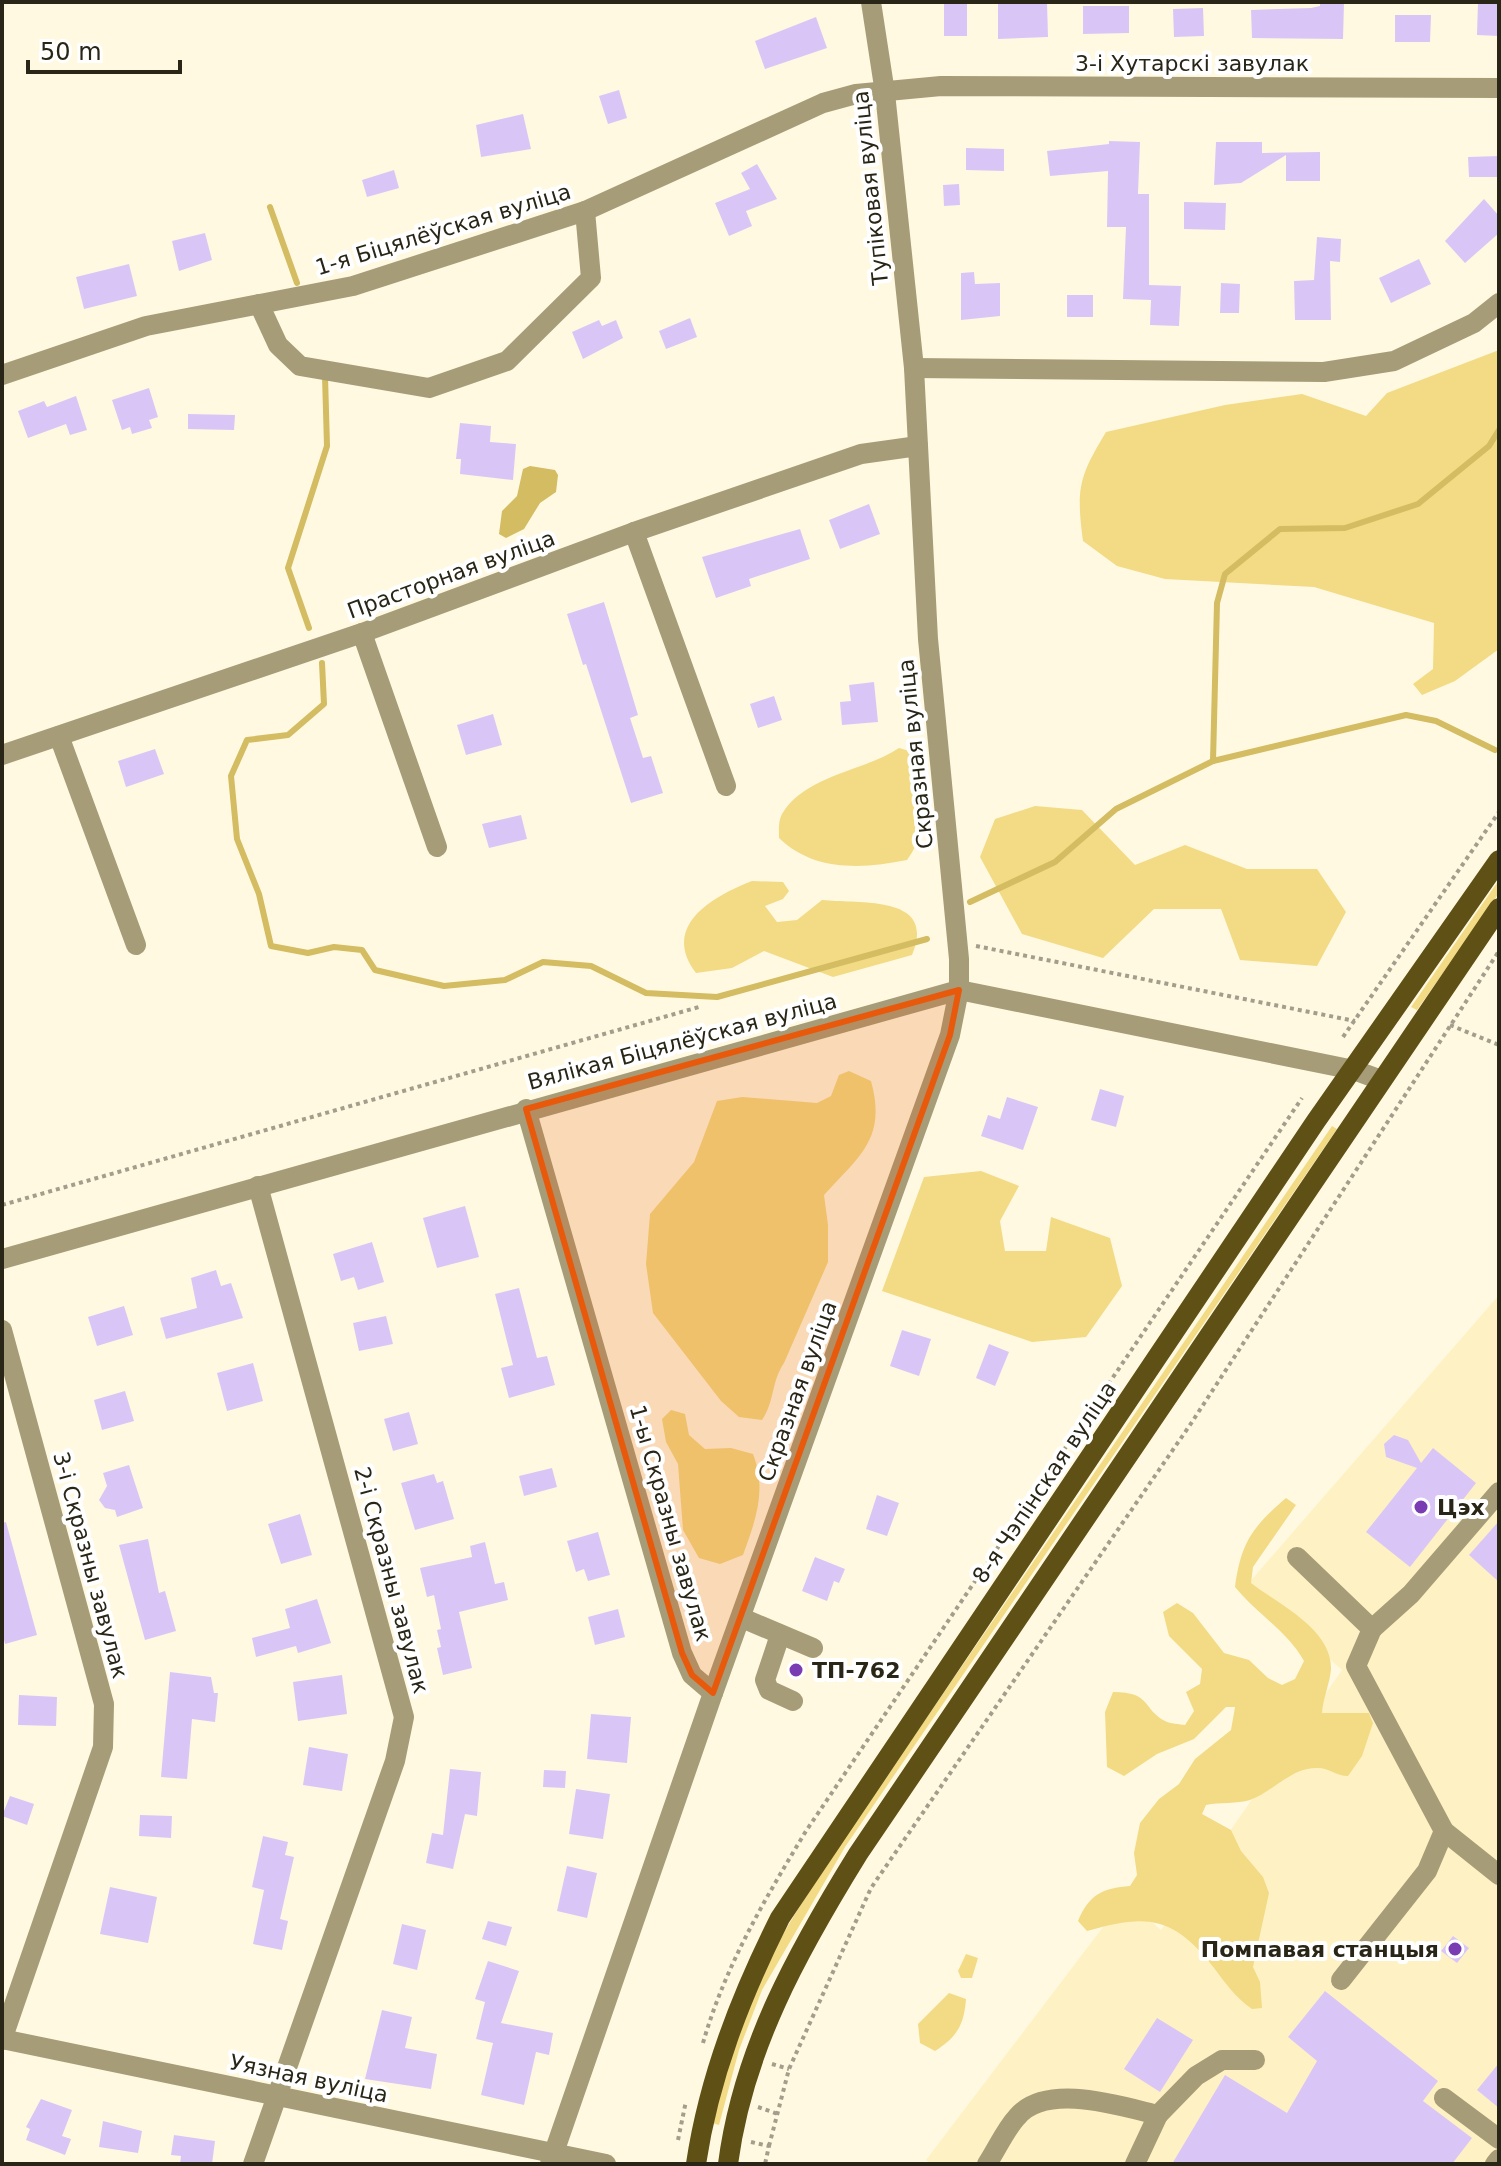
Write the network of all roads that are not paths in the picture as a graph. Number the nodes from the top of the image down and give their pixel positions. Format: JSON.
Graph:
{"nodes":[{"id":1,"x":871,"y":2,"type":"edge"},
{"id":2,"x":1499,"y":88,"type":"edge"},
{"id":3,"x":885,"y":93,"type":"junction"},
{"id":4,"x":585,"y":211,"type":"junction"},
{"id":5,"x":1499,"y":303,"type":"edge"},
{"id":6,"x":259,"y":304,"type":"junction"},
{"id":7,"x":914,"y":368,"type":"junction"},
{"id":8,"x":2,"y":375,"type":"edge"},
{"id":9,"x":918,"y":446,"type":"junction"},
{"id":10,"x":634,"y":532,"type":"junction"},
{"id":11,"x":362,"y":633,"type":"junction"},
{"id":12,"x":59,"y":736,"type":"junction"},
{"id":13,"x":2,"y":755,"type":"edge"},
{"id":14,"x":726,"y":786,"type":"dead end"},
{"id":15,"x":437,"y":847,"type":"dead end"},
{"id":16,"x":1499,"y":860,"type":"edge"},
{"id":17,"x":1499,"y":908,"type":"edge"},
{"id":18,"x":136,"y":945,"type":"dead end"},
{"id":19,"x":959,"y":990,"type":"junction"},
{"id":20,"x":1354,"y":1070,"type":"junction"},
{"id":21,"x":1381,"y":1080,"type":"junction"},
{"id":22,"x":526,"y":1109,"type":"junction"},
{"id":23,"x":258,"y":1186,"type":"junction"},
{"id":24,"x":2,"y":1259,"type":"edge"},
{"id":25,"x":2,"y":1330,"type":"edge"},
{"id":26,"x":1499,"y":1492,"type":"edge"},
{"id":27,"x":1297,"y":1557,"type":"dead end"},
{"id":28,"x":742,"y":1618,"type":"junction"},
{"id":29,"x":1372,"y":1629,"type":"junction"},
{"id":30,"x":780,"y":1635,"type":"junction"},
{"id":31,"x":813,"y":1648,"type":"dead end"},
{"id":32,"x":713,"y":1693,"type":"junction"},
{"id":33,"x":793,"y":1701,"type":"dead end"},
{"id":34,"x":1444,"y":1831,"type":"junction"},
{"id":35,"x":1499,"y":1875,"type":"edge"},
{"id":36,"x":1341,"y":1980,"type":"dead end"},
{"id":37,"x":2,"y":2040,"type":"edge"},
{"id":38,"x":1255,"y":2060,"type":"dead end"},
{"id":39,"x":276,"y":2096,"type":"junction"},
{"id":40,"x":1444,"y":2098,"type":"dead end"},
{"id":41,"x":1158,"y":2115,"type":"junction"},
{"id":42,"x":1499,"y":2139,"type":"edge"},
{"id":43,"x":552,"y":2158,"type":"edge"},
{"id":44,"x":1499,"y":2159,"type":"edge"},
{"id":45,"x":253,"y":2164,"type":"edge"},
{"id":46,"x":606,"y":2164,"type":"edge"},
{"id":47,"x":696,"y":2164,"type":"edge"},
{"id":48,"x":728,"y":2164,"type":"edge"},
{"id":49,"x":987,"y":2164,"type":"edge"},
{"id":50,"x":1135,"y":2164,"type":"edge"},
{"id":51,"x":1495,"y":2164,"type":"edge"}],
"edges":[{"from":1,"to":3,"type":"street","name":"Тупіковая вуліца"},
{"from":2,"to":3,"type":"street","name":"3-і Хутарскі завулак"},
{"from":3,"to":4,"type":"street","name":"1-я Біцялёўская вуліца"},
{"from":3,"to":7,"type":"street","name":"Тупіковая вуліца"},
{"from":4,"to":6,"type":"street","name":"1-я Біцялёўская вуліца"},
{"from":4,"to":6,"type":"street"},
{"from":5,"to":7,"type":"street"},
{"from":6,"to":8,"type":"street","name":"1-я Біцялёўская вуліца"},
{"from":7,"to":9,"type":"street","name":"Скразная вуліца"},
{"from":9,"to":10,"type":"street","name":"Прасторная вуліца"},
{"from":9,"to":19,"type":"street","name":"Скразная вуліца"},
{"from":10,"to":11,"type":"street","name":"Прасторная вуліца"},
{"from":10,"to":14,"type":"street"},
{"from":11,"to":12,"type":"street","name":"Прасторная вуліца"},
{"from":11,"to":15,"type":"street"},
{"from":12,"to":13,"type":"street","name":"Прасторная вуліца"},
{"from":12,"to":18,"type":"street"},
{"from":16,"to":20,"type":"main road","name":"8-я Чэпінская вуліца"},
{"from":17,"to":21,"type":"main road"},
{"from":19,"to":20,"type":"street","name":"Вялікая Біцялёўская вуліца"},
{"from":19,"to":22,"type":"street","name":"Вялікая Біцялёўская вуліца"},
{"from":19,"to":28,"type":"street","name":"Скразная вуліца"},
{"from":20,"to":21,"type":"street","name":"Вялікая Біцялёўская вуліца"},
{"from":20,"to":47,"type":"main road","name":"8-я Чэпінская вуліца"},
{"from":21,"to":48,"type":"main road"},
{"from":22,"to":23,"type":"street","name":"Вялікая Біцялёўская вуліца"},
{"from":22,"to":32,"type":"street","name":"1-ы Скразны завулак"},
{"from":23,"to":24,"type":"street","name":"Вялікая Біцялёўская вуліца"},
{"from":23,"to":39,"type":"street","name":"2-і Скразны завулак"},
{"from":25,"to":37,"type":"street","name":"3-і Скразны завулак"},
{"from":26,"to":29,"type":"street"},
{"from":27,"to":29,"type":"street"},
{"from":28,"to":30,"type":"street"},
{"from":28,"to":32,"type":"street","name":"Скразная вуліца"},
{"from":29,"to":34,"type":"street"},
{"from":30,"to":31,"type":"street"},
{"from":30,"to":33,"type":"street"},
{"from":32,"to":43,"type":"street"},
{"from":34,"to":35,"type":"street"},
{"from":34,"to":36,"type":"street"},
{"from":37,"to":39,"type":"street","name":"Уязная вуліца"},
{"from":38,"to":41,"type":"street"},
{"from":39,"to":43,"type":"street","name":"Уязная вуліца"},
{"from":39,"to":45,"type":"street","name":"2-і Скразны завулак"},
{"from":40,"to":42,"type":"street"},
{"from":41,"to":49,"type":"street"},
{"from":41,"to":50,"type":"street"},
{"from":43,"to":46,"type":"street","name":"Уязная вуліца"},
{"from":44,"to":51,"type":"street"}]}
